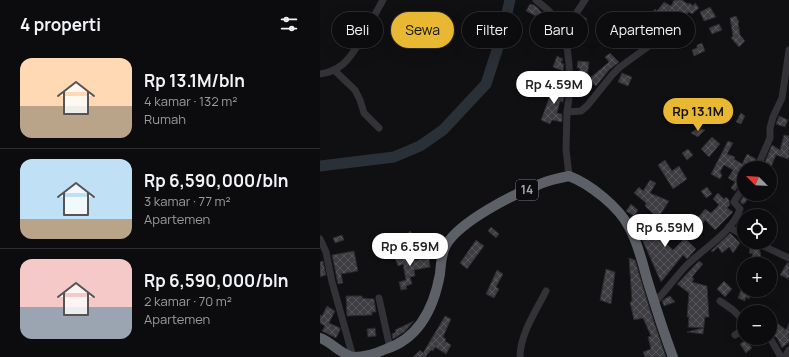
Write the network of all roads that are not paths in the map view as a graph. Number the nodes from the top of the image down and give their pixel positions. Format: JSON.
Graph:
{"nodes":[{"id":1,"x":383,"y":0,"type":"edge"},
{"id":2,"x":536,"y":0,"type":"edge"},
{"id":3,"x":585,"y":0,"type":"edge"},
{"id":4,"x":550,"y":12,"type":"edge"},
{"id":5,"x":577,"y":12,"type":"edge"},
{"id":6,"x":567,"y":48,"type":"edge"},
{"id":7,"x":646,"y":48,"type":"edge"},
{"id":8,"x":789,"y":50,"type":"edge"},
{"id":9,"x":334,"y":70,"type":"junction"},
{"id":10,"x":320,"y":74,"type":"edge"},
{"id":11,"x":567,"y":112,"type":"junction"},
{"id":12,"x":379,"y":128,"type":"dead end"},
{"id":13,"x":760,"y":161,"type":"edge"},
{"id":14,"x":569,"y":176,"type":"junction"},
{"id":15,"x":737,"y":197,"type":"edge"},
{"id":16,"x":729,"y":227,"type":"junction"},
{"id":17,"x":737,"y":232,"type":"edge"},
{"id":18,"x":320,"y":239,"type":"edge"},
{"id":19,"x":770,"y":249,"type":"edge"},
{"id":20,"x":789,"y":258,"type":"edge"},
{"id":21,"x":546,"y":291,"type":"dead end"},
{"id":22,"x":379,"y":298,"type":"dead end"},
{"id":23,"x":720,"y":301,"type":"dead end"},
{"id":24,"x":654,"y":304,"type":"junction"},
{"id":25,"x":737,"y":314,"type":"edge"},
{"id":26,"x":320,"y":338,"type":"edge"},
{"id":27,"x":774,"y":345,"type":"edge"},
{"id":28,"x":390,"y":348,"type":"junction"},
{"id":29,"x":789,"y":350,"type":"edge"},
{"id":30,"x":352,"y":357,"type":"edge"},
{"id":31,"x":520,"y":357,"type":"edge"},
{"id":32,"x":673,"y":357,"type":"edge"},
{"id":33,"x":781,"y":357,"type":"edge"},
{"id":34,"x":785,"y":357,"type":"edge"}],
"edges":[{"from":1,"to":9,"type":"street"},
{"from":2,"to":4,"type":"street"},
{"from":3,"to":5,"type":"street"},
{"from":6,"to":11,"type":"street"},
{"from":7,"to":11,"type":"street"},
{"from":8,"to":13,"type":"street"},
{"from":9,"to":10,"type":"street"},
{"from":9,"to":12,"type":"street"},
{"from":11,"to":14,"type":"street"},
{"from":14,"to":24,"type":"highway"},
{"from":14,"to":28,"type":"highway","number":"14"},
{"from":15,"to":16,"type":"street"},
{"from":16,"to":17,"type":"street"},
{"from":16,"to":24,"type":"street"},
{"from":18,"to":30,"type":"street"},
{"from":19,"to":20,"type":"street"},
{"from":21,"to":31,"type":"street"},
{"from":22,"to":28,"type":"street"},
{"from":23,"to":25,"type":"street"},
{"from":24,"to":32,"type":"highway"},
{"from":26,"to":30,"type":"highway"},
{"from":27,"to":33,"type":"street"},
{"from":28,"to":30,"type":"highway","number":"14"},
{"from":29,"to":34,"type":"street"}]}
